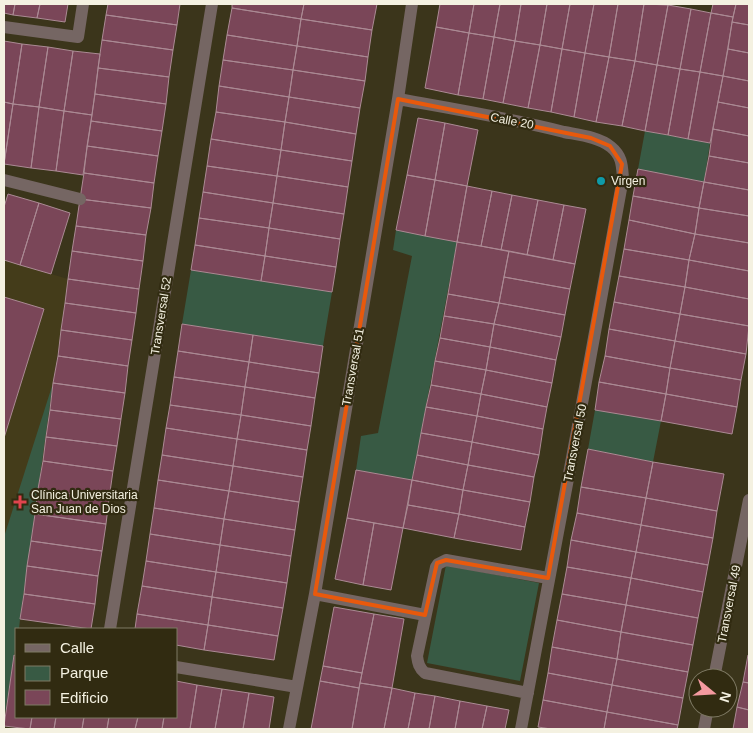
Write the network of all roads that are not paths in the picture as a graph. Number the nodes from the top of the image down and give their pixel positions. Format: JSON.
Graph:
{"nodes":[{"id":1,"x":83,"y":4,"type":"edge"},
{"id":2,"x":212,"y":4,"type":"edge"},
{"id":3,"x":412,"y":4,"type":"edge"},
{"id":4,"x":4,"y":27,"type":"edge"},
{"id":5,"x":398,"y":99,"type":"junction"},
{"id":6,"x":620,"y":156,"type":"joint"},
{"id":7,"x":4,"y":180,"type":"edge"},
{"id":8,"x":80,"y":198,"type":"dead end"},
{"id":9,"x":749,"y":500,"type":"edge"},
{"id":10,"x":548,"y":578,"type":"junction"},
{"id":11,"x":315,"y":594,"type":"junction"},
{"id":12,"x":425,"y":615,"type":"junction"},
{"id":13,"x":110,"y":628,"type":"edge"},
{"id":14,"x":178,"y":667,"type":"edge"},
{"id":15,"x":716,"y":668,"type":"edge"},
{"id":16,"x":297,"y":687,"type":"junction"},
{"id":17,"x":528,"y":693,"type":"junction"},
{"id":18,"x":289,"y":729,"type":"edge"},
{"id":19,"x":521,"y":729,"type":"edge"}],
"edges":[{"from":1,"to":4,"type":"street"},
{"from":2,"to":13,"type":"street","name":"Transversal 52"},
{"from":3,"to":5,"type":"street","name":"Transversal 51"},
{"from":5,"to":6,"type":"street","name":"Calle 20"},
{"from":5,"to":11,"type":"street","name":"Transversal 51"},
{"from":6,"to":10,"type":"street","name":"Transversal 50"},
{"from":7,"to":8,"type":"street"},
{"from":9,"to":15,"type":"street","name":"Transversal 49"},
{"from":10,"to":12,"type":"street"},
{"from":10,"to":17,"type":"street","name":"Transversal 50"},
{"from":11,"to":12,"type":"street"},
{"from":11,"to":16,"type":"street","name":"Transversal 51"},
{"from":12,"to":17,"type":"street"},
{"from":14,"to":16,"type":"street"},
{"from":16,"to":18,"type":"street","name":"Transversal 51"},
{"from":17,"to":19,"type":"street","name":"Transversal 50"}]}
